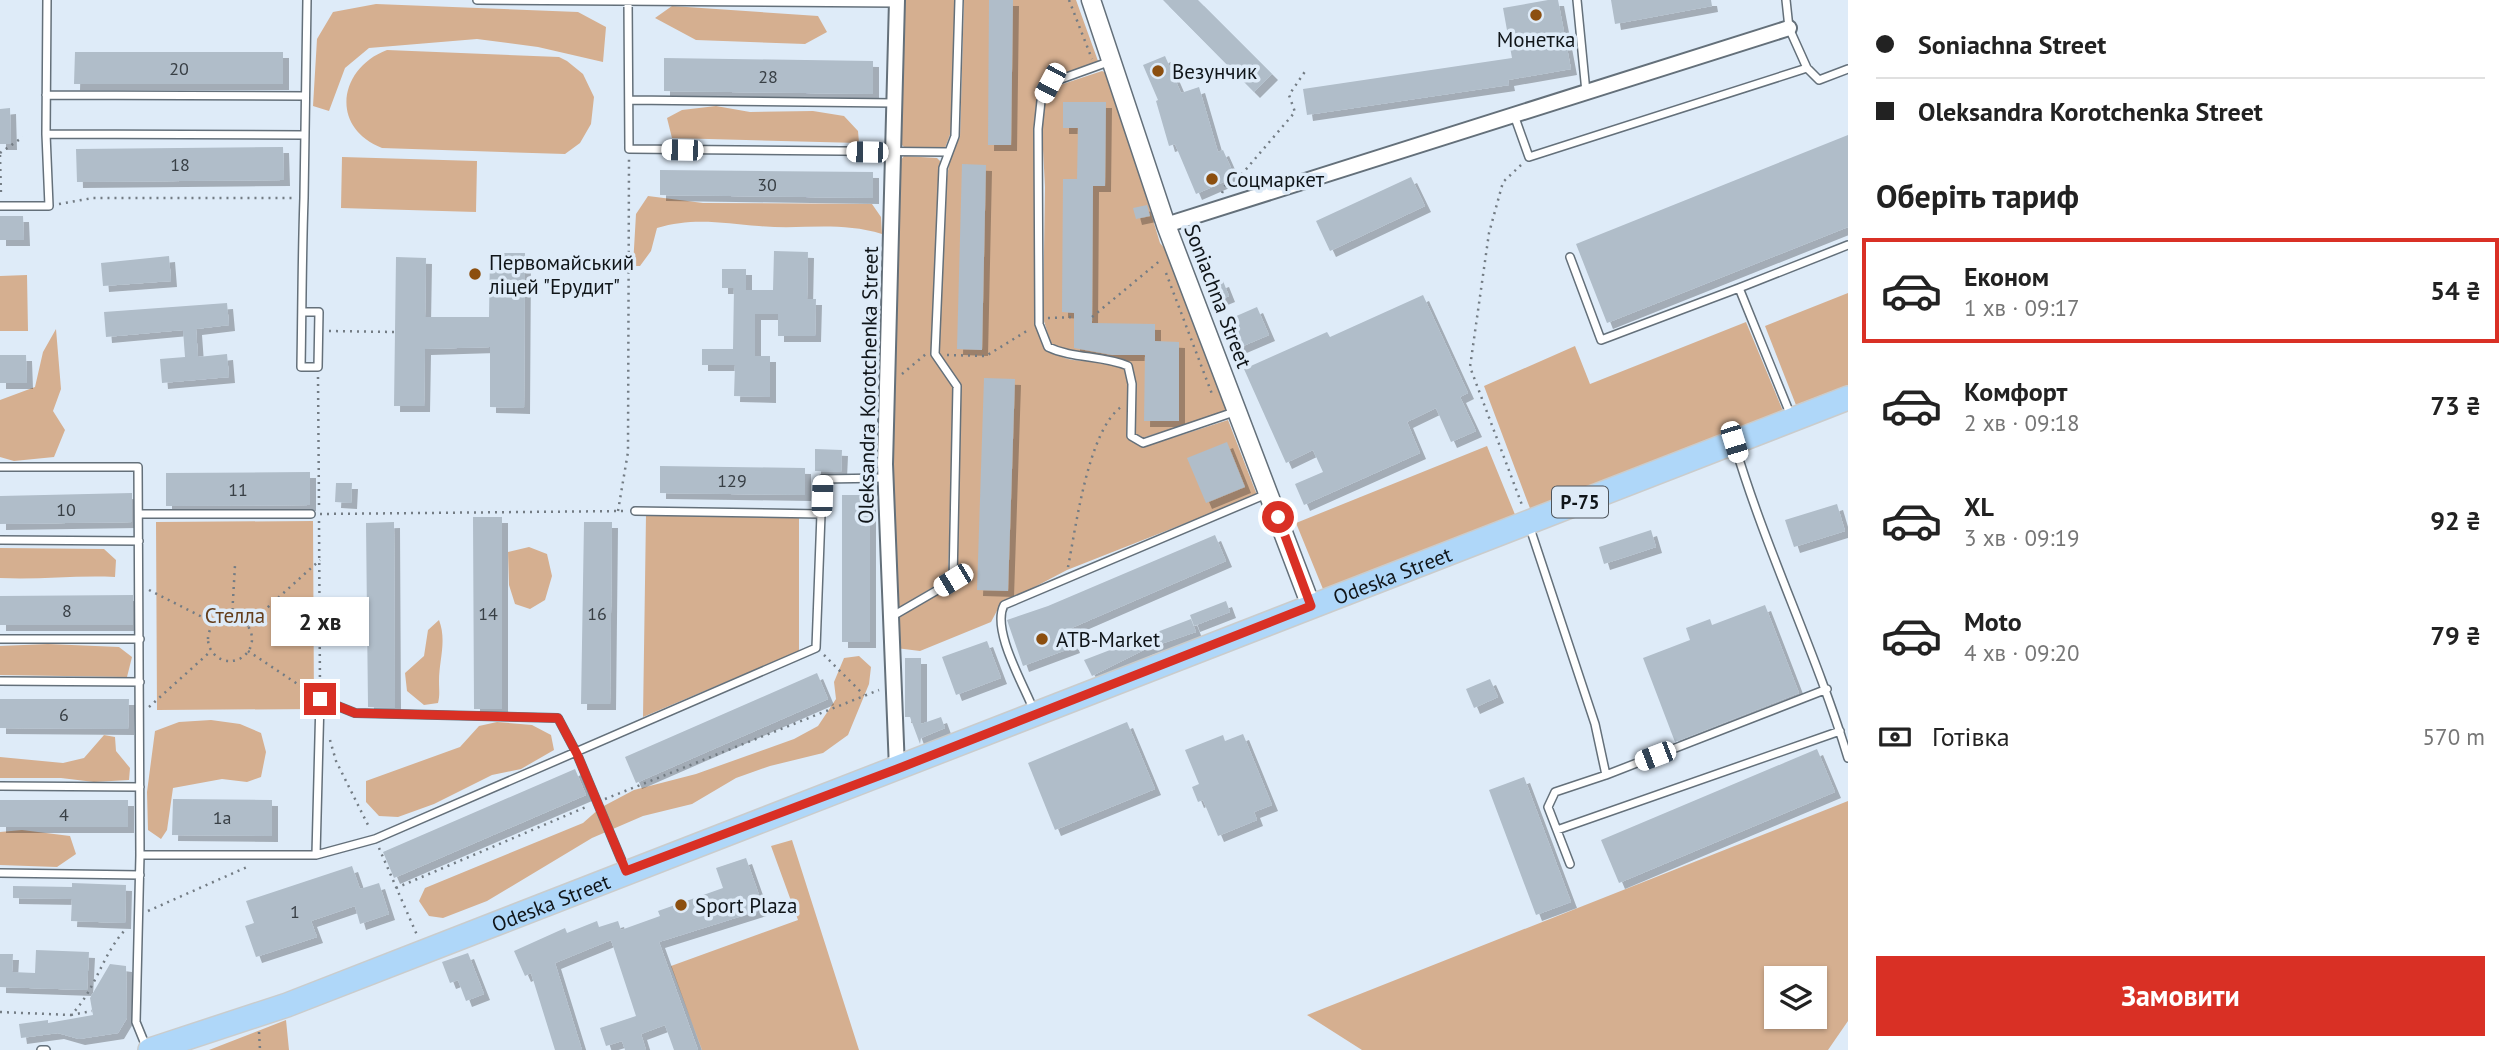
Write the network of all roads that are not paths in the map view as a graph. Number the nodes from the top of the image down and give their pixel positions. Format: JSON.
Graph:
{"nodes":[{"id":1,"x":47,"y":0,"type":"edge"},
{"id":2,"x":307,"y":0,"type":"edge"},
{"id":3,"x":477,"y":0,"type":"edge"},
{"id":4,"x":959,"y":0,"type":"edge"},
{"id":5,"x":1091,"y":0,"type":"edge"},
{"id":6,"x":1577,"y":0,"type":"edge"},
{"id":7,"x":1786,"y":0,"type":"edge"},
{"id":8,"x":628,"y":1,"type":"edge"},
{"id":9,"x":897,"y":1,"type":"edge"},
{"id":10,"x":1789,"y":28,"type":"junction"},
{"id":11,"x":1114,"y":60,"type":"junction"},
{"id":12,"x":1807,"y":68,"type":"junction"},
{"id":13,"x":1848,"y":69,"type":"edge"},
{"id":14,"x":1586,"y":93,"type":"junction"},
{"id":15,"x":47,"y":95,"type":"junction"},
{"id":16,"x":305,"y":96,"type":"junction"},
{"id":17,"x":629,"y":100,"type":"junction"},
{"id":18,"x":894,"y":103,"type":"junction"},
{"id":19,"x":1514,"y":115,"type":"junction"},
{"id":20,"x":47,"y":134,"type":"junction"},
{"id":21,"x":304,"y":135,"type":"junction"},
{"id":22,"x":947,"y":152,"type":"junction"},
{"id":23,"x":893,"y":153,"type":"junction"},
{"id":24,"x":1,"y":206,"type":"edge"},
{"id":25,"x":1166,"y":225,"type":"junction"},
{"id":26,"x":1848,"y":245,"type":"edge"},
{"id":27,"x":1570,"y":257,"type":"dead end"},
{"id":28,"x":1740,"y":288,"type":"junction"},
{"id":29,"x":302,"y":312,"type":"junction"},
{"id":30,"x":1848,"y":398,"type":"edge"},
{"id":31,"x":1238,"y":411,"type":"junction"},
{"id":32,"x":1793,"y":419,"type":"junction"},
{"id":33,"x":1734,"y":442,"type":"junction"},
{"id":34,"x":0,"y":467,"type":"edge"},
{"id":35,"x":886,"y":478,"type":"junction"},
{"id":36,"x":1269,"y":494,"type":"junction"},
{"id":37,"x":635,"y":512,"type":"road end"},
{"id":38,"x":139,"y":514,"type":"junction"},
{"id":39,"x":311,"y":514,"type":"road end"},
{"id":40,"x":821,"y":514,"type":"junction"},
{"id":41,"x":1528,"y":521,"type":"junction"},
{"id":42,"x":0,"y":540,"type":"edge"},
{"id":43,"x":139,"y":541,"type":"junction"},
{"id":44,"x":1311,"y":606,"type":"junction"},
{"id":45,"x":890,"y":618,"type":"junction"},
{"id":46,"x":0,"y":639,"type":"edge"},
{"id":47,"x":140,"y":639,"type":"junction"},
{"id":48,"x":0,"y":681,"type":"edge"},
{"id":49,"x":140,"y":682,"type":"junction"},
{"id":50,"x":1827,"y":689,"type":"junction"},
{"id":51,"x":1036,"y":715,"type":"junction"},
{"id":52,"x":1840,"y":731,"type":"junction"},
{"id":53,"x":577,"y":754,"type":"junction"},
{"id":54,"x":1848,"y":758,"type":"edge"},
{"id":55,"x":897,"y":769,"type":"junction"},
{"id":56,"x":1606,"y":775,"type":"junction"},
{"id":57,"x":0,"y":786,"type":"edge"},
{"id":58,"x":141,"y":787,"type":"junction"},
{"id":59,"x":1557,"y":830,"type":"junction"},
{"id":60,"x":140,"y":855,"type":"junction"},
{"id":61,"x":316,"y":855,"type":"junction"},
{"id":62,"x":1570,"y":864,"type":"dead end"},
{"id":63,"x":626,"y":871,"type":"junction"},
{"id":64,"x":0,"y":873,"type":"edge"},
{"id":65,"x":140,"y":875,"type":"junction"},
{"id":66,"x":41,"y":1050,"type":"edge"},
{"id":67,"x":46,"y":1050,"type":"edge"},
{"id":68,"x":148,"y":1050,"type":"edge"}],
"edges":[{"from":1,"to":15,"type":"lane"},
{"from":2,"to":16,"type":"lane"},
{"from":3,"to":8,"type":"lane"},
{"from":4,"to":22,"type":"lane"},
{"from":5,"to":11,"type":"street","name":"Soniachna Street"},
{"from":6,"to":14,"type":"lane"},
{"from":7,"to":10,"type":"lane"},
{"from":8,"to":9,"type":"lane"},
{"from":8,"to":17,"type":"lane"},
{"from":9,"to":18,"type":"street","name":"Oleksandra Korotchenka Street"},
{"from":10,"to":12,"type":"lane"},
{"from":10,"to":14,"type":"street"},
{"from":11,"to":25,"type":"street","name":"Soniachna Street"},
{"from":11,"to":31,"type":"lane"},
{"from":12,"to":13,"type":"lane"},
{"from":12,"to":19,"type":"lane"},
{"from":14,"to":19,"type":"street"},
{"from":15,"to":16,"type":"lane"},
{"from":15,"to":20,"type":"lane"},
{"from":16,"to":21,"type":"lane"},
{"from":17,"to":18,"type":"lane"},
{"from":17,"to":23,"type":"lane"},
{"from":18,"to":23,"type":"street","name":"Oleksandra Korotchenka Street"},
{"from":19,"to":25,"type":"street"},
{"from":20,"to":21,"type":"lane"},
{"from":20,"to":24,"type":"lane"},
{"from":21,"to":29,"type":"lane"},
{"from":22,"to":23,"type":"lane"},
{"from":22,"to":45,"type":"lane"},
{"from":23,"to":35,"type":"street","name":"Oleksandra Korotchenka Street"},
{"from":25,"to":31,"type":"street","name":"Soniachna Street"},
{"from":26,"to":28,"type":"lane"},
{"from":27,"to":28,"type":"lane"},
{"from":28,"to":32,"type":"lane"},
{"from":29,"to":29,"type":"lane"},
{"from":30,"to":32,"type":"main road","name":"Odeska Street","number":"Р-75"},
{"from":31,"to":36,"type":"street","name":"Soniachna Street"},
{"from":32,"to":33,"type":"main road","name":"Odeska Street","number":"Р-75"},
{"from":33,"to":41,"type":"main road","name":"Odeska Street","number":"Р-75"},
{"from":33,"to":50,"type":"lane"},
{"from":34,"to":38,"type":"lane"},
{"from":35,"to":40,"type":"lane"},
{"from":35,"to":45,"type":"street","name":"Oleksandra Korotchenka Street"},
{"from":36,"to":44,"type":"street","name":"Soniachna Street"},
{"from":36,"to":51,"type":"lane"},
{"from":37,"to":40,"type":"lane"},
{"from":38,"to":39,"type":"lane"},
{"from":38,"to":43,"type":"lane"},
{"from":40,"to":53,"type":"lane"},
{"from":41,"to":44,"type":"main road","name":"Odeska Street","number":"Р-75"},
{"from":41,"to":56,"type":"lane"},
{"from":42,"to":43,"type":"lane"},
{"from":43,"to":47,"type":"lane"},
{"from":44,"to":51,"type":"main road","name":"Odeska Street","number":"Р-75"},
{"from":45,"to":55,"type":"street","name":"Oleksandra Korotchenka Street"},
{"from":46,"to":47,"type":"lane"},
{"from":47,"to":49,"type":"lane"},
{"from":48,"to":49,"type":"lane"},
{"from":49,"to":58,"type":"lane"},
{"from":50,"to":52,"type":"lane"},
{"from":50,"to":56,"type":"lane"},
{"from":51,"to":55,"type":"main road","name":"Odeska Street","number":"Р-75"},
{"from":52,"to":54,"type":"lane"},
{"from":52,"to":59,"type":"lane"},
{"from":53,"to":61,"type":"lane"},
{"from":53,"to":61,"type":"lane"},
{"from":53,"to":63,"type":"lane"},
{"from":55,"to":63,"type":"main road","name":"Odeska Street","number":"Р-75"},
{"from":56,"to":59,"type":"lane"},
{"from":57,"to":58,"type":"lane"},
{"from":58,"to":60,"type":"lane"},
{"from":59,"to":62,"type":"lane"},
{"from":60,"to":61,"type":"lane"},
{"from":60,"to":65,"type":"lane"},
{"from":63,"to":68,"type":"main road","name":"Odeska Street","number":"Р-75"},
{"from":64,"to":65,"type":"lane"},
{"from":65,"to":68,"type":"lane"},
{"from":66,"to":67,"type":"lane"}]}
